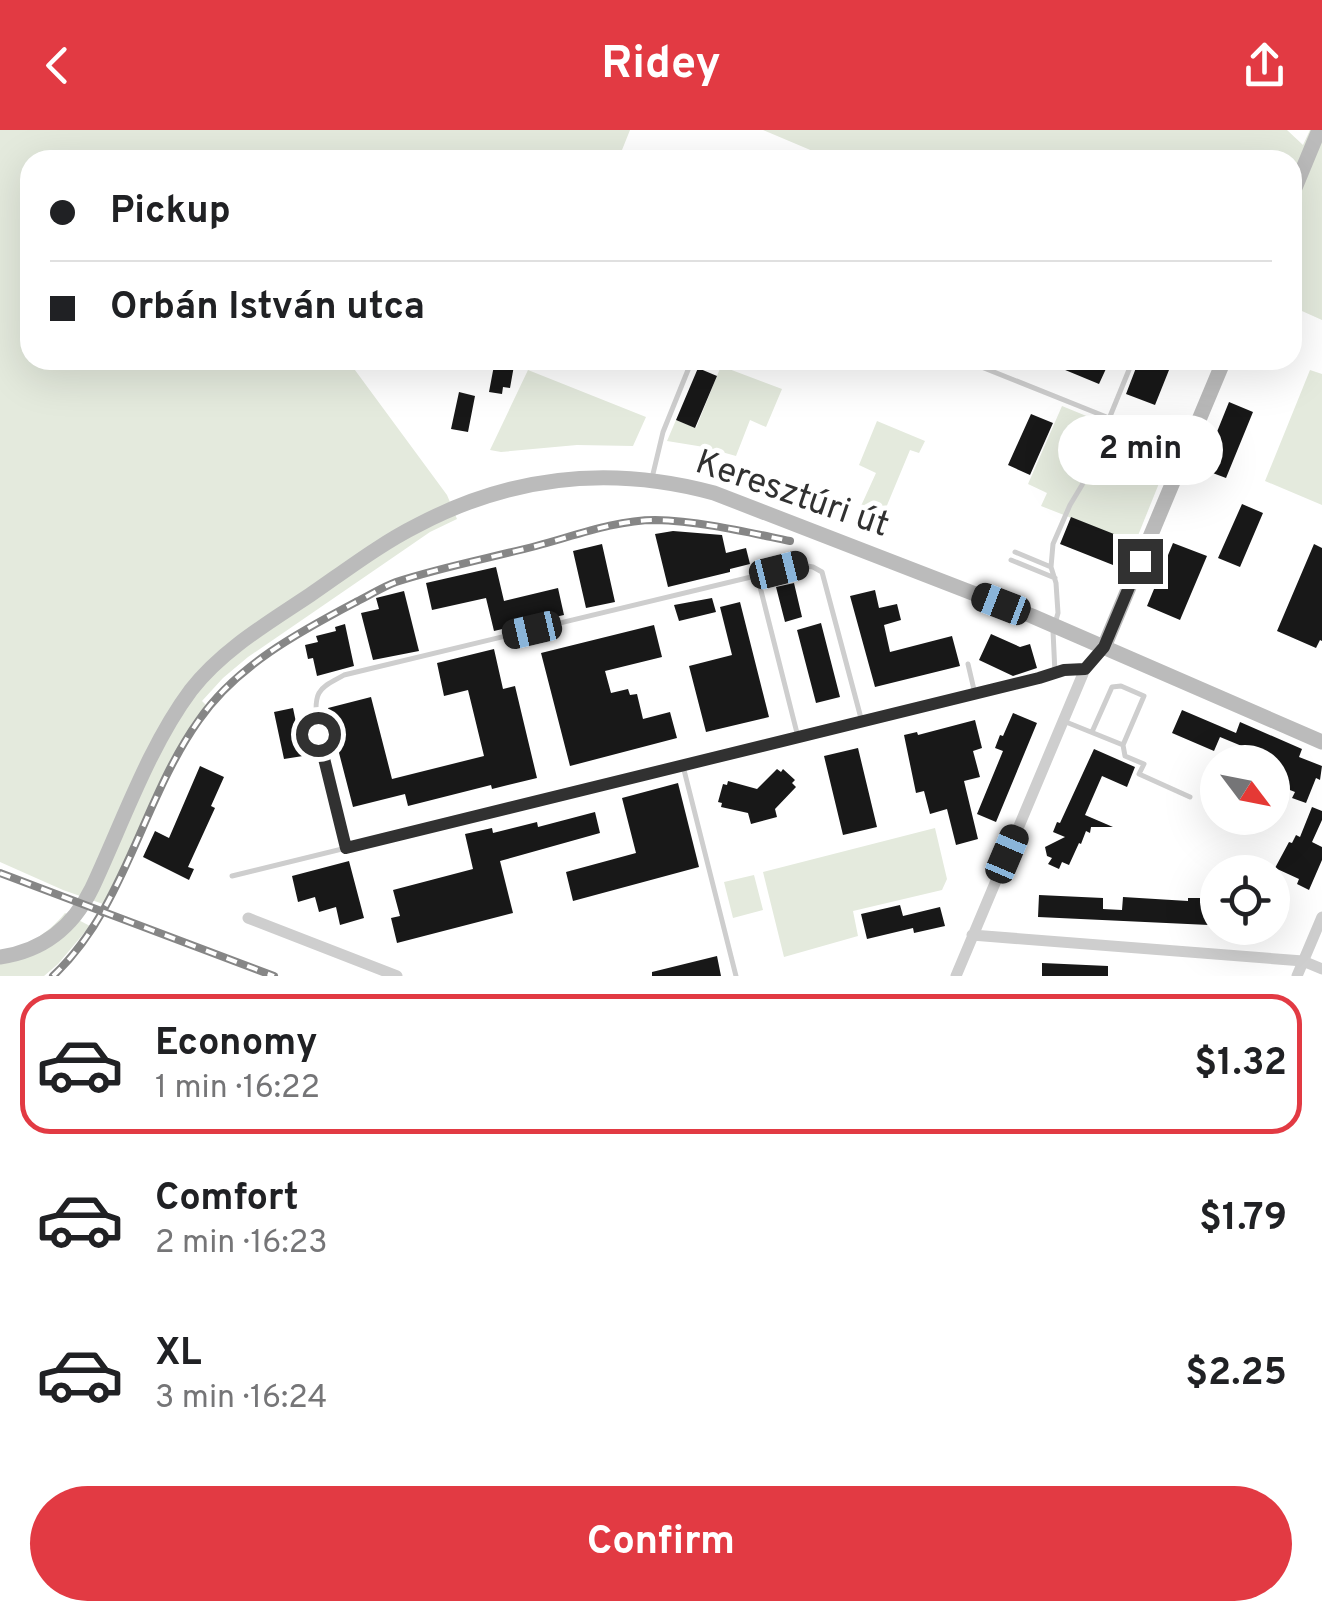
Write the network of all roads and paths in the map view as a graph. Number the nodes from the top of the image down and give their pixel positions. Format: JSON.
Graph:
{"nodes":[{"id":1,"x":1319,"y":130,"type":"edge"},
{"id":2,"x":1302,"y":171,"type":"edge"},
{"id":3,"x":688,"y":370,"type":"edge"},
{"id":4,"x":989,"y":370,"type":"edge"},
{"id":5,"x":1128,"y":370,"type":"edge"},
{"id":6,"x":1220,"y":370,"type":"edge"},
{"id":7,"x":1109,"y":418,"type":"junction"},
{"id":8,"x":651,"y":481,"type":"junction"},
{"id":9,"x":1015,"y":552,"type":"dead end"},
{"id":10,"x":1011,"y":560,"type":"dead end"},
{"id":11,"x":1051,"y":567,"type":"junction"},
{"id":12,"x":757,"y":576,"type":"junction"},
{"id":13,"x":1055,"y":578,"type":"junction"},
{"id":14,"x":1054,"y":626,"type":"junction"},
{"id":15,"x":1104,"y":647,"type":"junction"},
{"id":16,"x":968,"y":664,"type":"dead end"},
{"id":17,"x":1085,"y":669,"type":"junction"},
{"id":18,"x":1054,"y":673,"type":"junction"},
{"id":19,"x":974,"y":694,"type":"junction"},
{"id":20,"x":1063,"y":721,"type":"junction"},
{"id":21,"x":862,"y":722,"type":"junction"},
{"id":22,"x":1092,"y":732,"type":"junction"},
{"id":23,"x":798,"y":737,"type":"junction"},
{"id":24,"x":1322,"y":742,"type":"edge"},
{"id":25,"x":1122,"y":745,"type":"junction"},
{"id":26,"x":683,"y":766,"type":"junction"},
{"id":27,"x":1190,"y":797,"type":"dead end"},
{"id":28,"x":346,"y":848,"type":"junction"},
{"id":29,"x":232,"y":876,"type":"dead end"},
{"id":30,"x":1322,"y":917,"type":"edge"},
{"id":31,"x":248,"y":918,"type":"dead end"},
{"id":32,"x":972,"y":936,"type":"junction"},
{"id":33,"x":0,"y":957,"type":"edge"},
{"id":34,"x":1304,"y":961,"type":"junction"},
{"id":35,"x":1322,"y":968,"type":"edge"},
{"id":36,"x":396,"y":976,"type":"edge"},
{"id":37,"x":736,"y":976,"type":"edge"},
{"id":38,"x":956,"y":976,"type":"edge"},
{"id":39,"x":1297,"y":976,"type":"edge"}],
"edges":[{"from":1,"to":2,"type":"main road"},
{"from":3,"to":8,"type":"lane"},
{"from":4,"to":7,"type":"lane"},
{"from":5,"to":7,"type":"lane"},
{"from":6,"to":15,"type":"main road"},
{"from":7,"to":11,"type":"lane"},
{"from":8,"to":14,"type":"main road","name":"Keresztúri út"},
{"from":8,"to":33,"type":"main road","name":"Keresztúri út"},
{"from":9,"to":11,"type":"lane"},
{"from":10,"to":13,"type":"lane"},
{"from":11,"to":13,"type":"lane"},
{"from":12,"to":21,"type":"lane"},
{"from":12,"to":23,"type":"lane"},
{"from":12,"to":28,"type":"lane"},
{"from":13,"to":14,"type":"lane"},
{"from":14,"to":15,"type":"main road","name":"Keresztúri út"},
{"from":14,"to":18,"type":"lane"},
{"from":15,"to":17,"type":"street"},
{"from":15,"to":24,"type":"main road","name":"Keresztúri út"},
{"from":16,"to":19,"type":"lane"},
{"from":17,"to":18,"type":"lane"},
{"from":17,"to":20,"type":"street"},
{"from":18,"to":19,"type":"lane"},
{"from":19,"to":21,"type":"lane"},
{"from":20,"to":22,"type":"lane"},
{"from":20,"to":32,"type":"street"},
{"from":21,"to":23,"type":"lane"},
{"from":22,"to":25,"type":"lane"},
{"from":22,"to":25,"type":"lane"},
{"from":23,"to":26,"type":"lane"},
{"from":25,"to":27,"type":"lane"},
{"from":26,"to":28,"type":"lane"},
{"from":26,"to":37,"type":"lane"},
{"from":28,"to":29,"type":"lane"},
{"from":30,"to":34,"type":"street"},
{"from":31,"to":36,"type":"street"},
{"from":32,"to":34,"type":"street"},
{"from":32,"to":38,"type":"street"},
{"from":34,"to":35,"type":"street"},
{"from":34,"to":39,"type":"street"}]}
